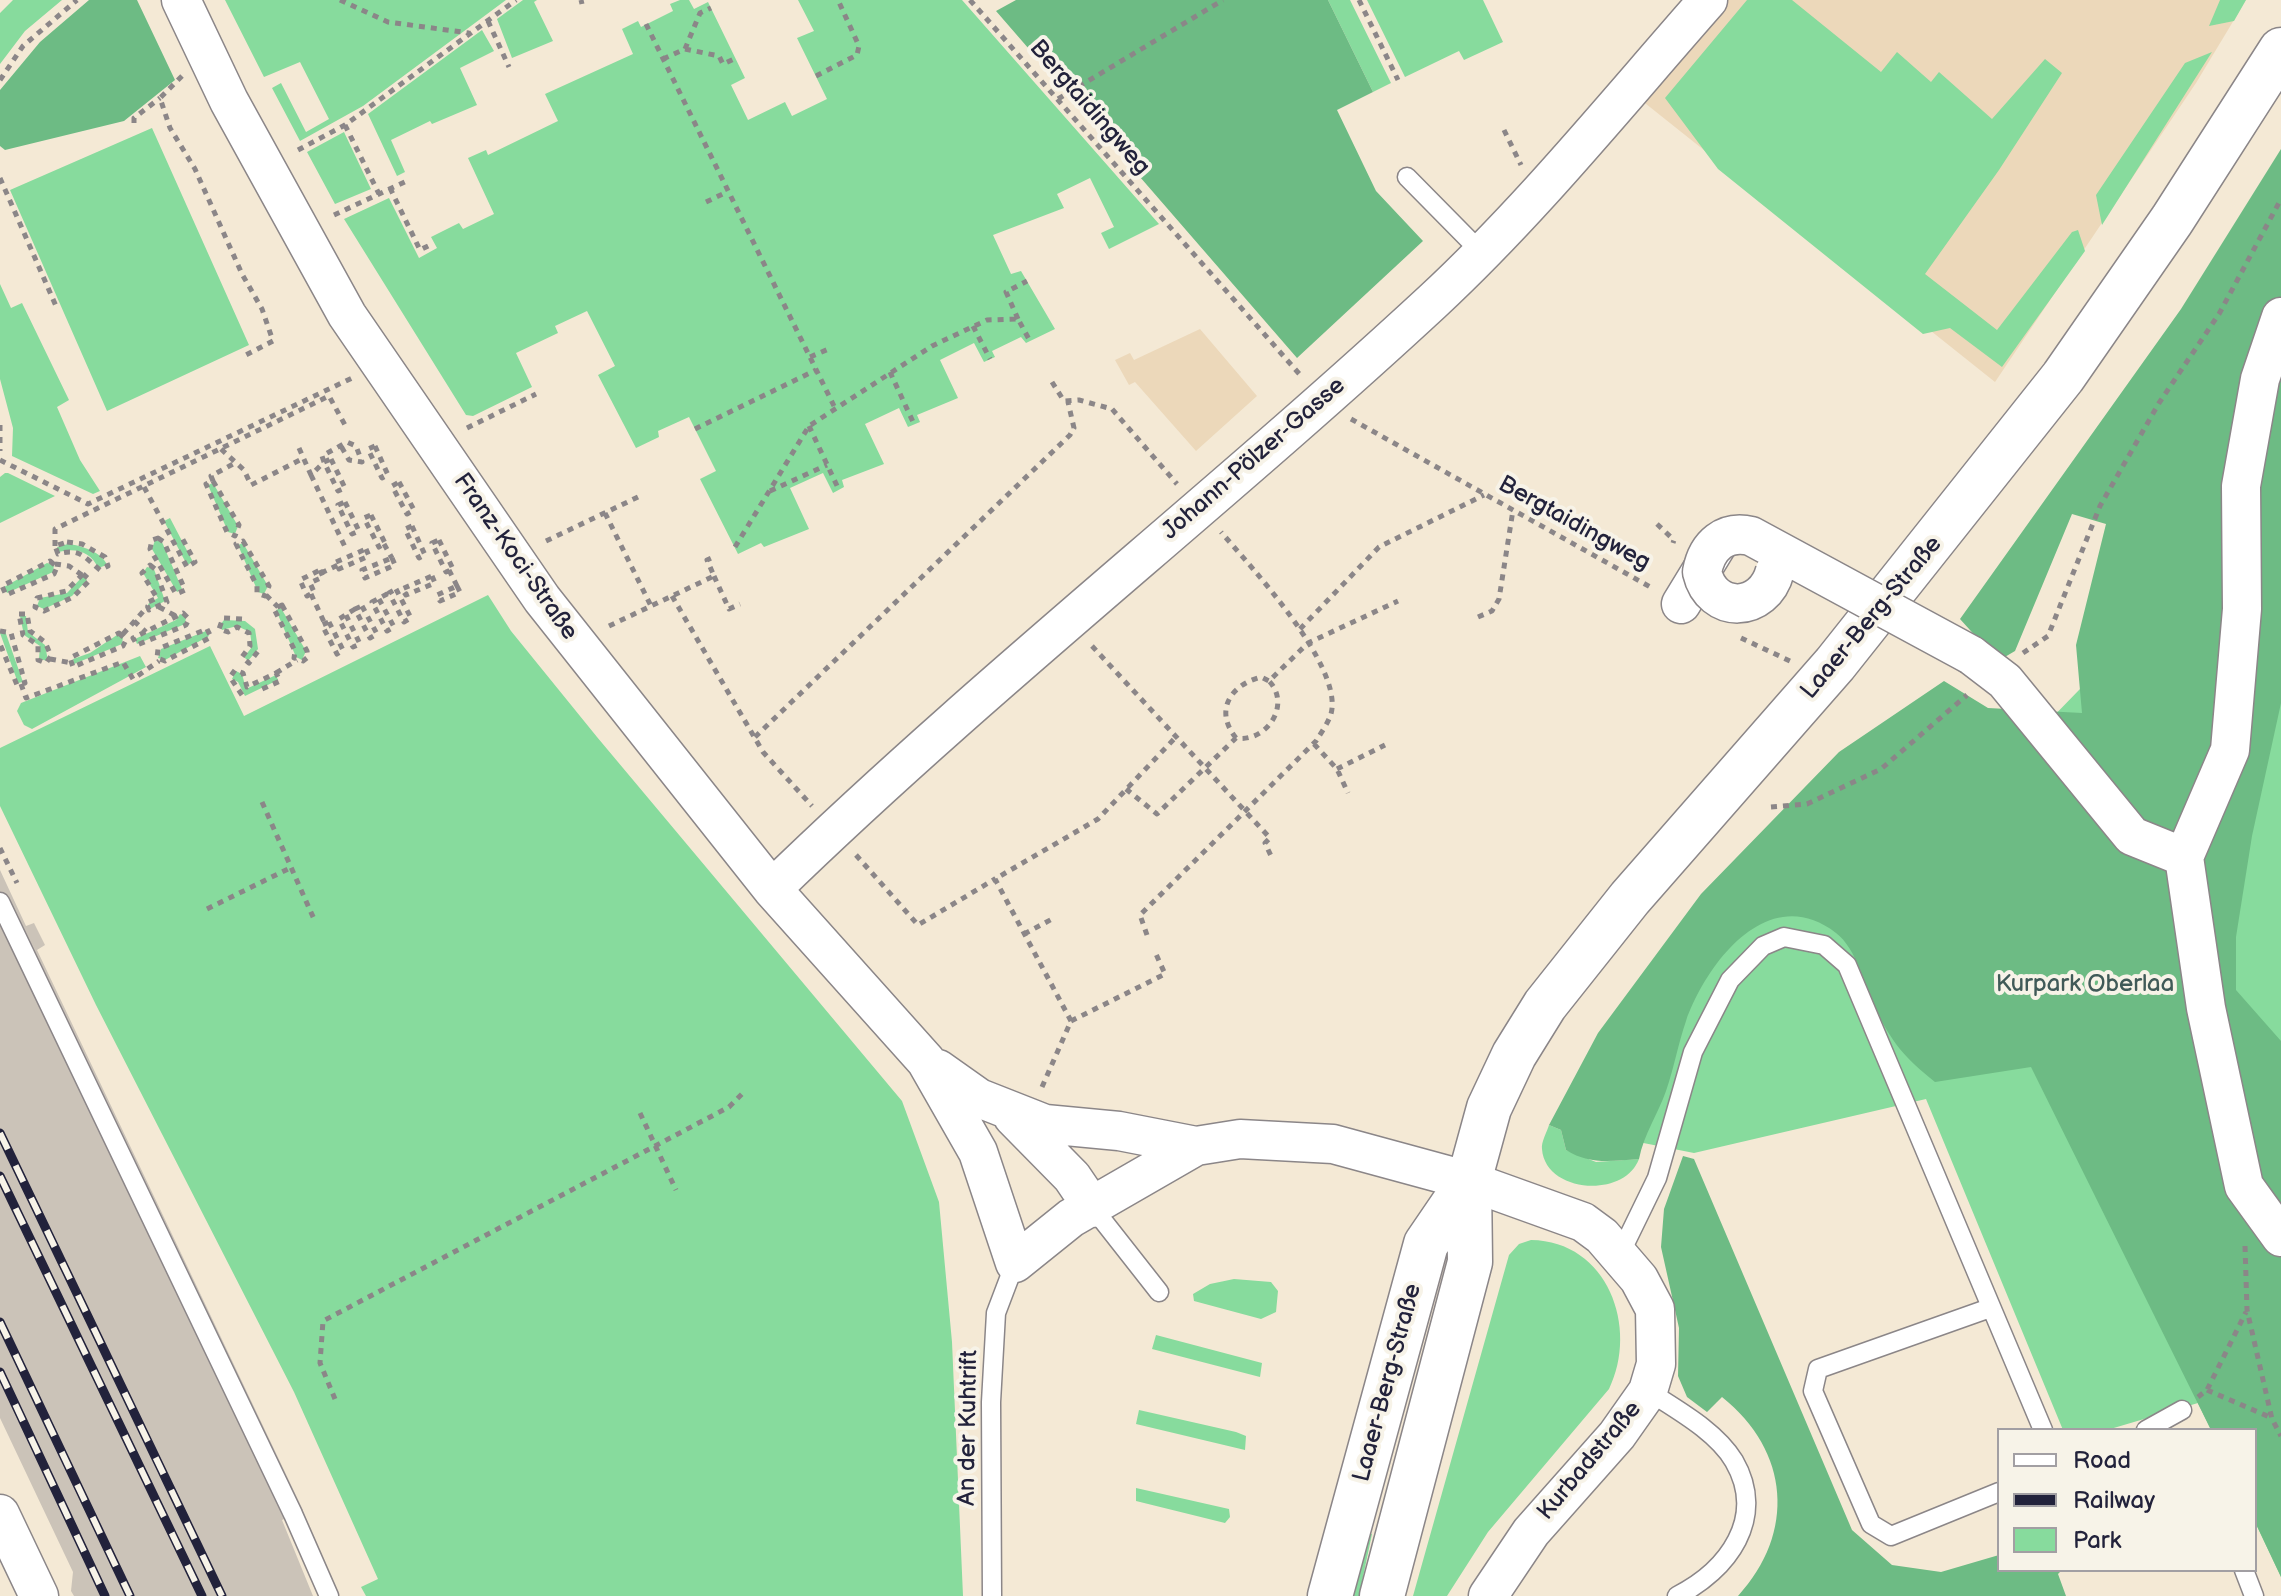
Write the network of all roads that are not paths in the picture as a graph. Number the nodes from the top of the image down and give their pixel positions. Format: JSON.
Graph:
{"nodes":[{"id":1,"x":181,"y":0,"type":"edge"},
{"id":2,"x":1693,"y":5,"type":"edge"},
{"id":3,"x":2281,"y":50,"type":"edge"},
{"id":4,"x":1407,"y":177,"type":"dead end"},
{"id":5,"x":1481,"y":252,"type":"junction"},
{"id":6,"x":2281,"y":317,"type":"edge"},
{"id":7,"x":1681,"y":604,"type":"road end"},
{"id":8,"x":2184,"y":857,"type":"junction"},
{"id":9,"x":772,"y":889,"type":"junction"},
{"id":10,"x":0,"y":902,"type":"edge"},
{"id":11,"x":926,"y":1061,"type":"junction"},
{"id":12,"x":1024,"y":1103,"type":"junction"},
{"id":13,"x":1196,"y":1146,"type":"junction"},
{"id":14,"x":1469,"y":1181,"type":"junction"},
{"id":15,"x":1093,"y":1208,"type":"junction"},
{"id":16,"x":2281,"y":1237,"type":"edge"},
{"id":17,"x":1620,"y":1254,"type":"junction"},
{"id":18,"x":1015,"y":1263,"type":"junction"},
{"id":19,"x":1159,"y":1292,"type":"dead end"},
{"id":20,"x":1990,"y":1308,"type":"junction"},
{"id":21,"x":1648,"y":1391,"type":"junction"},
{"id":22,"x":2182,"y":1410,"type":"road end"},
{"id":23,"x":2042,"y":1428,"type":"edge"},
{"id":24,"x":2150,"y":1428,"type":"edge"},
{"id":25,"x":1997,"y":1493,"type":"edge"},
{"id":26,"x":0,"y":1514,"type":"edge"},
{"id":27,"x":2245,"y":1572,"type":"edge"},
{"id":28,"x":39,"y":1596,"type":"edge"},
{"id":29,"x":329,"y":1596,"type":"edge"},
{"id":30,"x":992,"y":1596,"type":"edge"},
{"id":31,"x":1330,"y":1596,"type":"edge"},
{"id":32,"x":1382,"y":1596,"type":"edge"},
{"id":33,"x":1488,"y":1596,"type":"edge"},
{"id":34,"x":1677,"y":1596,"type":"edge"},
{"id":35,"x":2254,"y":1596,"type":"edge"}],
"edges":[{"from":1,"to":9,"type":"street","name":"Franz-Koci-Straße"},
{"from":2,"to":5,"type":"street","name":"Johann-Pölzer-Gasse"},
{"from":3,"to":14,"type":"main road","name":"Laaer-Berg-Straße"},
{"from":4,"to":5,"type":"lane"},
{"from":5,"to":9,"type":"street","name":"Johann-Pölzer-Gasse"},
{"from":6,"to":8,"type":"street"},
{"from":7,"to":8,"type":"street","bridge":true},
{"from":8,"to":16,"type":"street"},
{"from":9,"to":11,"type":"street","name":"Franz-Koci-Straße"},
{"from":10,"to":29,"type":"lane"},
{"from":11,"to":12,"type":"street","name":"Franz-Koci-Straße"},
{"from":11,"to":18,"type":"street","name":"Franz-Koci-Straße"},
{"from":12,"to":13,"type":"street","name":"Franz-Koci-Straße"},
{"from":12,"to":15,"type":"street","name":"Franz-Koci-Straße"},
{"from":13,"to":14,"type":"street","name":"Franz-Koci-Straße"},
{"from":13,"to":15,"type":"street","name":"Franz-Koci-Straße"},
{"from":14,"to":17,"type":"street","name":"Kurbadstraße"},
{"from":14,"to":31,"type":"main road","name":"Laaer-Berg-Straße"},
{"from":14,"to":32,"type":"main road","name":"Laaer-Berg-Straße"},
{"from":15,"to":18,"type":"street","name":"Franz-Koci-Straße"},
{"from":15,"to":19,"type":"lane"},
{"from":17,"to":20,"type":"lane"},
{"from":17,"to":21,"type":"street","name":"Kurbadstraße"},
{"from":18,"to":30,"type":"lane","name":"An der Kuhtrift"},
{"from":20,"to":23,"type":"lane"},
{"from":20,"to":25,"type":"lane"},
{"from":21,"to":33,"type":"street","name":"Kurbadstraße"},
{"from":21,"to":34,"type":"lane"},
{"from":22,"to":24,"type":"lane"},
{"from":26,"to":28,"type":"street"},
{"from":27,"to":35,"type":"lane"}]}
